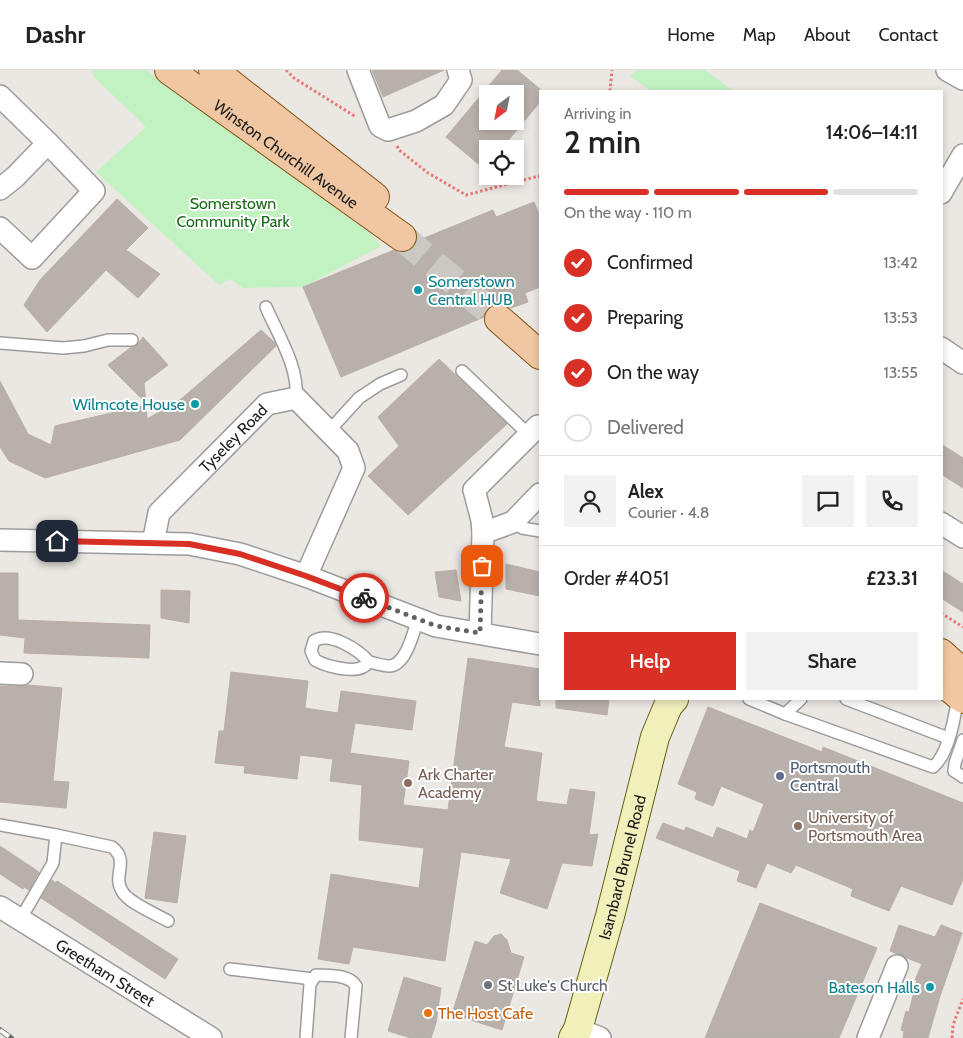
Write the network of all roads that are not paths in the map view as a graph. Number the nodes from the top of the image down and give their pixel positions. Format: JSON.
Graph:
{"nodes":[{"id":1,"x":169,"y":70,"type":"edge"},
{"id":2,"x":213,"y":70,"type":"edge"},
{"id":3,"x":358,"y":70,"type":"edge"},
{"id":4,"x":947,"y":70,"type":"edge"},
{"id":5,"x":460,"y":75,"type":"edge"},
{"id":6,"x":963,"y":79,"type":"edge"},
{"id":7,"x":0,"y":96,"type":"edge"},
{"id":8,"x":48,"y":143,"type":"junction"},
{"id":9,"x":961,"y":164,"type":"edge"},
{"id":10,"x":0,"y":189,"type":"edge"},
{"id":11,"x":943,"y":190,"type":"edge"},
{"id":12,"x":0,"y":228,"type":"edge"},
{"id":13,"x":266,"y":307,"type":"dead end"},
{"id":14,"x":539,"y":332,"type":"edge"},
{"id":15,"x":132,"y":340,"type":"dead end"},
{"id":16,"x":0,"y":343,"type":"edge"},
{"id":17,"x":943,"y":349,"type":"edge"},
{"id":18,"x":539,"y":354,"type":"edge"},
{"id":19,"x":963,"y":363,"type":"edge"},
{"id":20,"x":462,"y":371,"type":"dead end"},
{"id":21,"x":401,"y":375,"type":"dead end"},
{"id":22,"x":296,"y":398,"type":"junction"},
{"id":23,"x":329,"y":431,"type":"junction"},
{"id":24,"x":535,"y":432,"type":"edge"},
{"id":25,"x":539,"y":495,"type":"edge"},
{"id":26,"x":513,"y":522,"type":"junction"},
{"id":27,"x":943,"y":524,"type":"edge"},
{"id":28,"x":539,"y":531,"type":"edge"},
{"id":29,"x":483,"y":533,"type":"junction"},
{"id":30,"x":963,"y":537,"type":"edge"},
{"id":31,"x":0,"y":540,"type":"edge"},
{"id":32,"x":153,"y":543,"type":"junction"},
{"id":33,"x":306,"y":576,"type":"junction"},
{"id":34,"x":418,"y":619,"type":"junction"},
{"id":35,"x":480,"y":633,"type":"junction"},
{"id":36,"x":539,"y":644,"type":"edge"},
{"id":37,"x":943,"y":658,"type":"edge"},
{"id":38,"x":369,"y":662,"type":"junction"},
{"id":39,"x":0,"y":673,"type":"edge"},
{"id":40,"x":22,"y":674,"type":"dead end"},
{"id":41,"x":956,"y":687,"type":"edge"},
{"id":42,"x":673,"y":700,"type":"edge"},
{"id":43,"x":751,"y":700,"type":"edge"},
{"id":44,"x":800,"y":700,"type":"edge"},
{"id":45,"x":849,"y":700,"type":"edge"},
{"id":46,"x":785,"y":714,"type":"junction"},
{"id":47,"x":948,"y":738,"type":"junction"},
{"id":48,"x":963,"y":740,"type":"edge"},
{"id":49,"x":963,"y":777,"type":"edge"},
{"id":50,"x":0,"y":825,"type":"edge"},
{"id":51,"x":56,"y":835,"type":"junction"},
{"id":52,"x":0,"y":907,"type":"edge"},
{"id":53,"x":20,"y":920,"type":"junction"},
{"id":54,"x":168,"y":921,"type":"dead end"},
{"id":55,"x":897,"y":966,"type":"dead end"},
{"id":56,"x":230,"y":969,"type":"dead end"},
{"id":57,"x":313,"y":979,"type":"junction"},
{"id":58,"x":584,"y":1035,"type":"edge"},
{"id":59,"x":211,"y":1038,"type":"edge"},
{"id":60,"x":306,"y":1038,"type":"edge"},
{"id":61,"x":351,"y":1038,"type":"edge"},
{"id":62,"x":868,"y":1038,"type":"edge"}],
"edges":[{"from":1,"to":2,"type":"main road","name":"Winston Churchill Avenue"},
{"from":3,"to":5,"type":"street"},
{"from":4,"to":6,"type":"street"},
{"from":7,"to":8,"type":"street"},
{"from":8,"to":10,"type":"street"},
{"from":8,"to":12,"type":"street"},
{"from":9,"to":11,"type":"street"},
{"from":13,"to":22,"type":"lane"},
{"from":14,"to":18,"type":"main road"},
{"from":15,"to":16,"type":"lane"},
{"from":17,"to":19,"type":"street"},
{"from":20,"to":24,"type":"lane"},
{"from":21,"to":23,"type":"lane"},
{"from":22,"to":23,"type":"street"},
{"from":22,"to":32,"type":"street","name":"Tyseley Road"},
{"from":23,"to":33,"type":"street"},
{"from":24,"to":29,"type":"street"},
{"from":25,"to":26,"type":"street"},
{"from":26,"to":28,"type":"lane"},
{"from":26,"to":29,"type":"street"},
{"from":27,"to":30,"type":"street"},
{"from":29,"to":35,"type":"street"},
{"from":31,"to":32,"type":"street"},
{"from":32,"to":33,"type":"street"},
{"from":33,"to":34,"type":"street"},
{"from":34,"to":35,"type":"street"},
{"from":34,"to":38,"type":"lane"},
{"from":35,"to":36,"type":"street"},
{"from":37,"to":41,"type":"main road"},
{"from":38,"to":38,"type":"lane"},
{"from":39,"to":40,"type":"street"},
{"from":41,"to":47,"type":"lane"},
{"from":42,"to":58,"type":"street","name":"Isambard Brunel Road"},
{"from":43,"to":46,"type":"lane"},
{"from":44,"to":46,"type":"lane"},
{"from":45,"to":47,"type":"lane"},
{"from":46,"to":47,"type":"lane"},
{"from":48,"to":49,"type":"lane"},
{"from":50,"to":51,"type":"lane"},
{"from":51,"to":53,"type":"lane"},
{"from":51,"to":54,"type":"lane"},
{"from":52,"to":53,"type":"street","name":"Greetham Street"},
{"from":53,"to":59,"type":"street","name":"Greetham Street"},
{"from":55,"to":62,"type":"street"},
{"from":56,"to":57,"type":"lane"},
{"from":57,"to":60,"type":"lane"},
{"from":57,"to":61,"type":"lane"}]}
